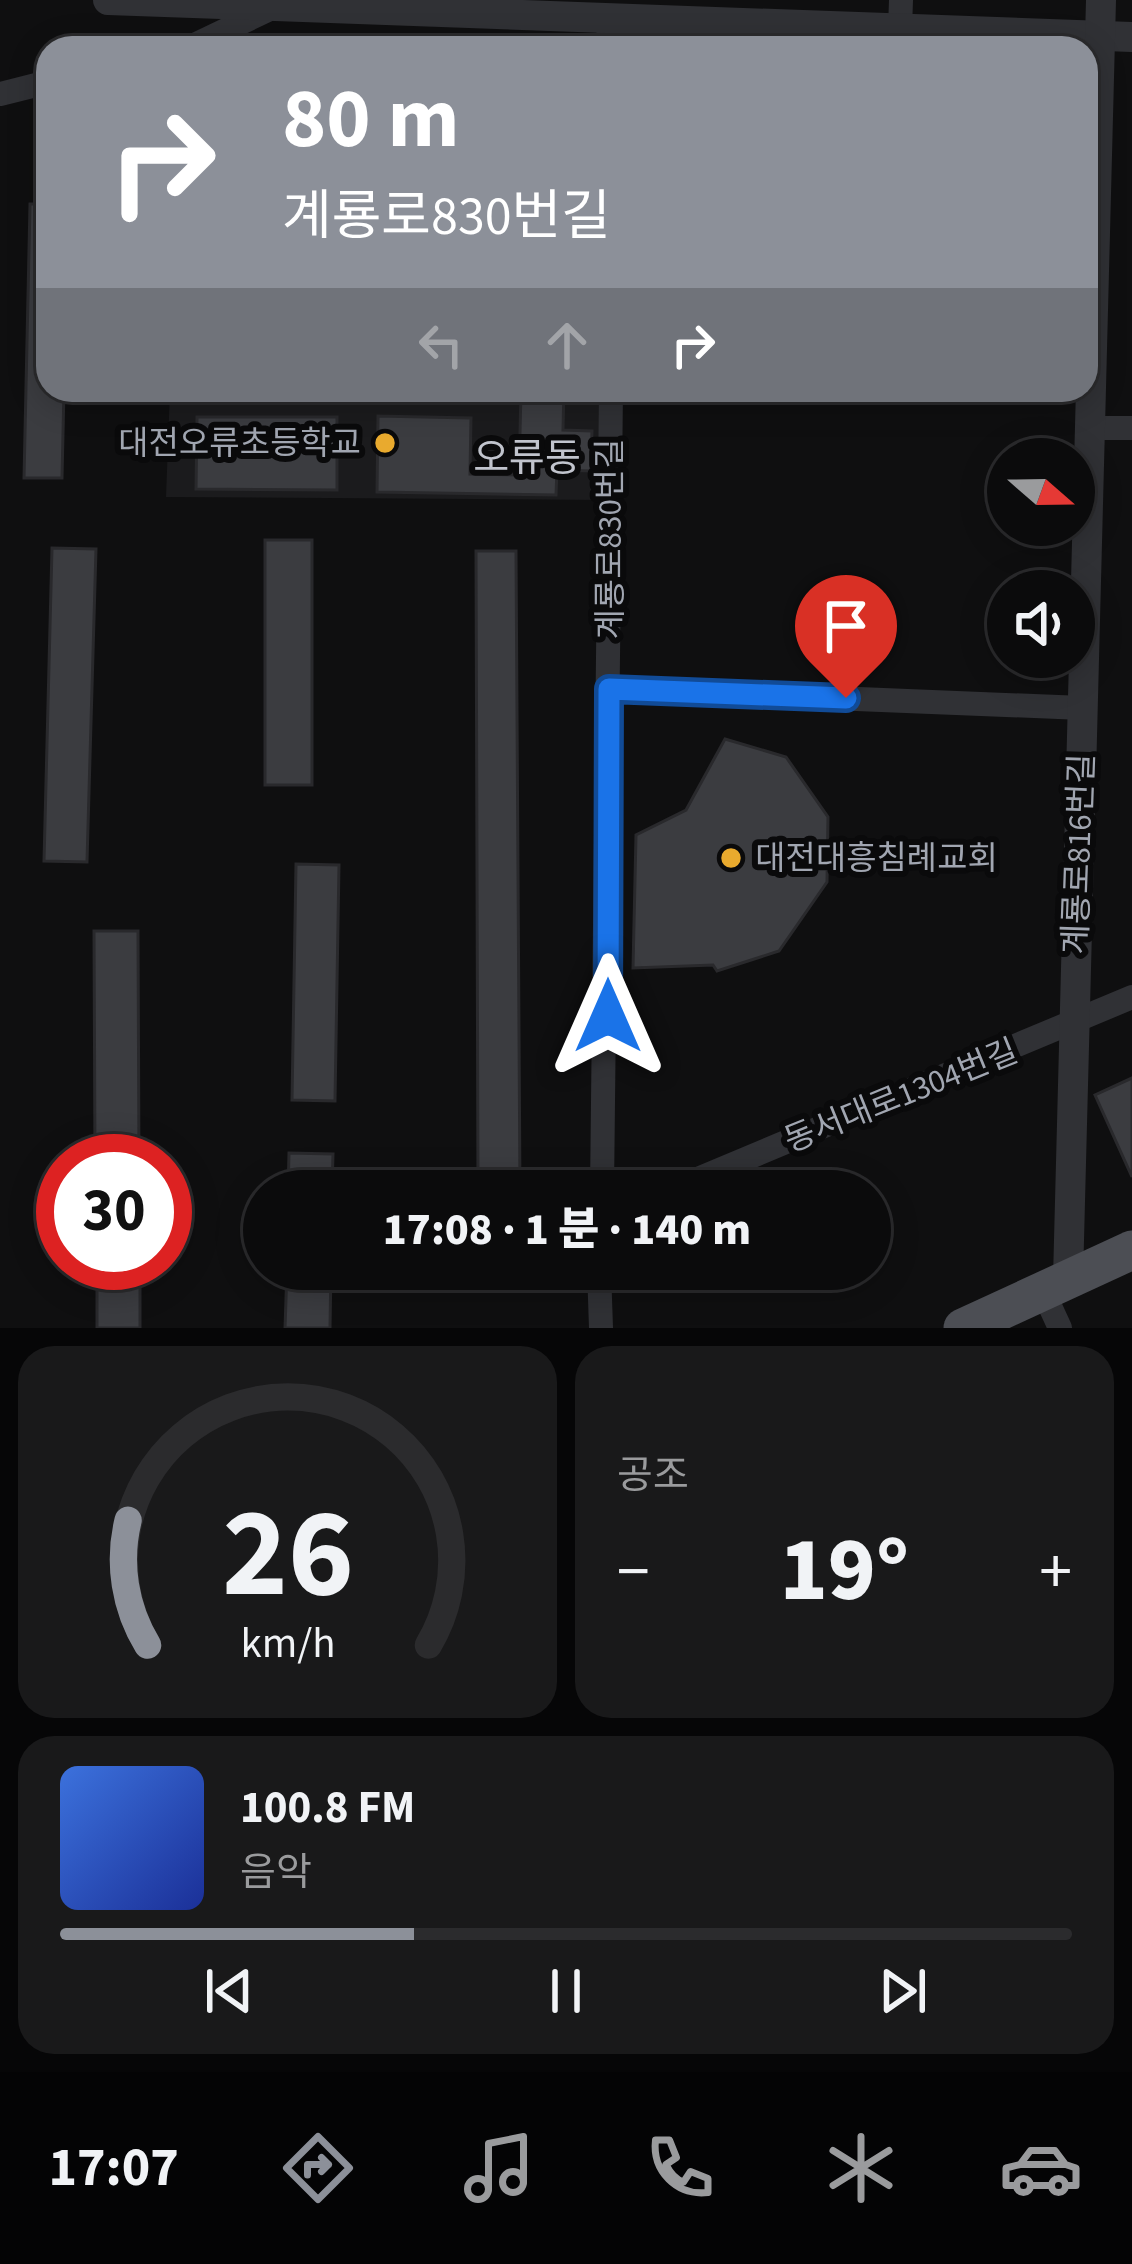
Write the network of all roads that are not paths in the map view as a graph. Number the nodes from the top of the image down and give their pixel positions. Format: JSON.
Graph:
{"nodes":[{"id":1,"x":108,"y":0,"type":"edge"},
{"id":2,"x":1101,"y":0,"type":"edge"},
{"id":3,"x":358,"y":4,"type":"edge"},
{"id":4,"x":272,"y":8,"type":"junction"},
{"id":5,"x":778,"y":12,"type":"edge"},
{"id":6,"x":901,"y":15,"type":"edge"},
{"id":7,"x":608,"y":34,"type":"edge"},
{"id":8,"x":213,"y":36,"type":"edge"},
{"id":9,"x":1100,"y":36,"type":"junction"},
{"id":10,"x":1132,"y":37,"type":"edge"},
{"id":11,"x":1098,"y":82,"type":"edge"},
{"id":12,"x":36,"y":85,"type":"edge"},
{"id":13,"x":0,"y":94,"type":"edge"},
{"id":14,"x":611,"y":402,"type":"edge"},
{"id":15,"x":1090,"y":402,"type":"edge"},
{"id":16,"x":1090,"y":428,"type":"junction"},
{"id":17,"x":1132,"y":428,"type":"edge"},
{"id":18,"x":609,"y":689,"type":"junction"},
{"id":19,"x":1082,"y":708,"type":"junction"},
{"id":20,"x":1132,"y":997,"type":"edge"},
{"id":21,"x":1074,"y":1024,"type":"junction"},
{"id":22,"x":602,"y":1170,"type":"edge"},
{"id":23,"x":720,"y":1170,"type":"edge"},
{"id":24,"x":1132,"y":1250,"type":"edge"},
{"id":25,"x":1055,"y":1285,"type":"junction"},
{"id":26,"x":600,"y":1290,"type":"edge"},
{"id":27,"x":601,"y":1328,"type":"edge"},
{"id":28,"x":963,"y":1328,"type":"edge"},
{"id":29,"x":1060,"y":1328,"type":"edge"}],
"edges":[{"from":1,"to":4,"type":"street"},
{"from":2,"to":9,"type":"street","name":"계룡로816번길"},
{"from":3,"to":4,"type":"street"},
{"from":3,"to":7,"type":"street"},
{"from":4,"to":8,"type":"street"},
{"from":5,"to":6,"type":"street"},
{"from":5,"to":7,"type":"street"},
{"from":6,"to":9,"type":"street"},
{"from":9,"to":10,"type":"street"},
{"from":9,"to":11,"type":"street","name":"계룡로816번길"},
{"from":12,"to":13,"type":"street"},
{"from":14,"to":18,"type":"street","name":"계룡로830번길"},
{"from":15,"to":16,"type":"street","name":"계룡로816번길"},
{"from":16,"to":17,"type":"street"},
{"from":16,"to":19,"type":"street","name":"계룡로816번길"},
{"from":18,"to":19,"type":"street"},
{"from":18,"to":22,"type":"street","name":"계룡로830번길"},
{"from":19,"to":21,"type":"street","name":"계룡로816번길"},
{"from":20,"to":21,"type":"street","name":"동서대로1304번길"},
{"from":21,"to":23,"type":"street","name":"동서대로1304번길"},
{"from":21,"to":25,"type":"street","name":"계룡로816번길"},
{"from":24,"to":25,"type":"main road"},
{"from":25,"to":28,"type":"main road"},
{"from":25,"to":29,"type":"street"},
{"from":26,"to":27,"type":"street"}]}
